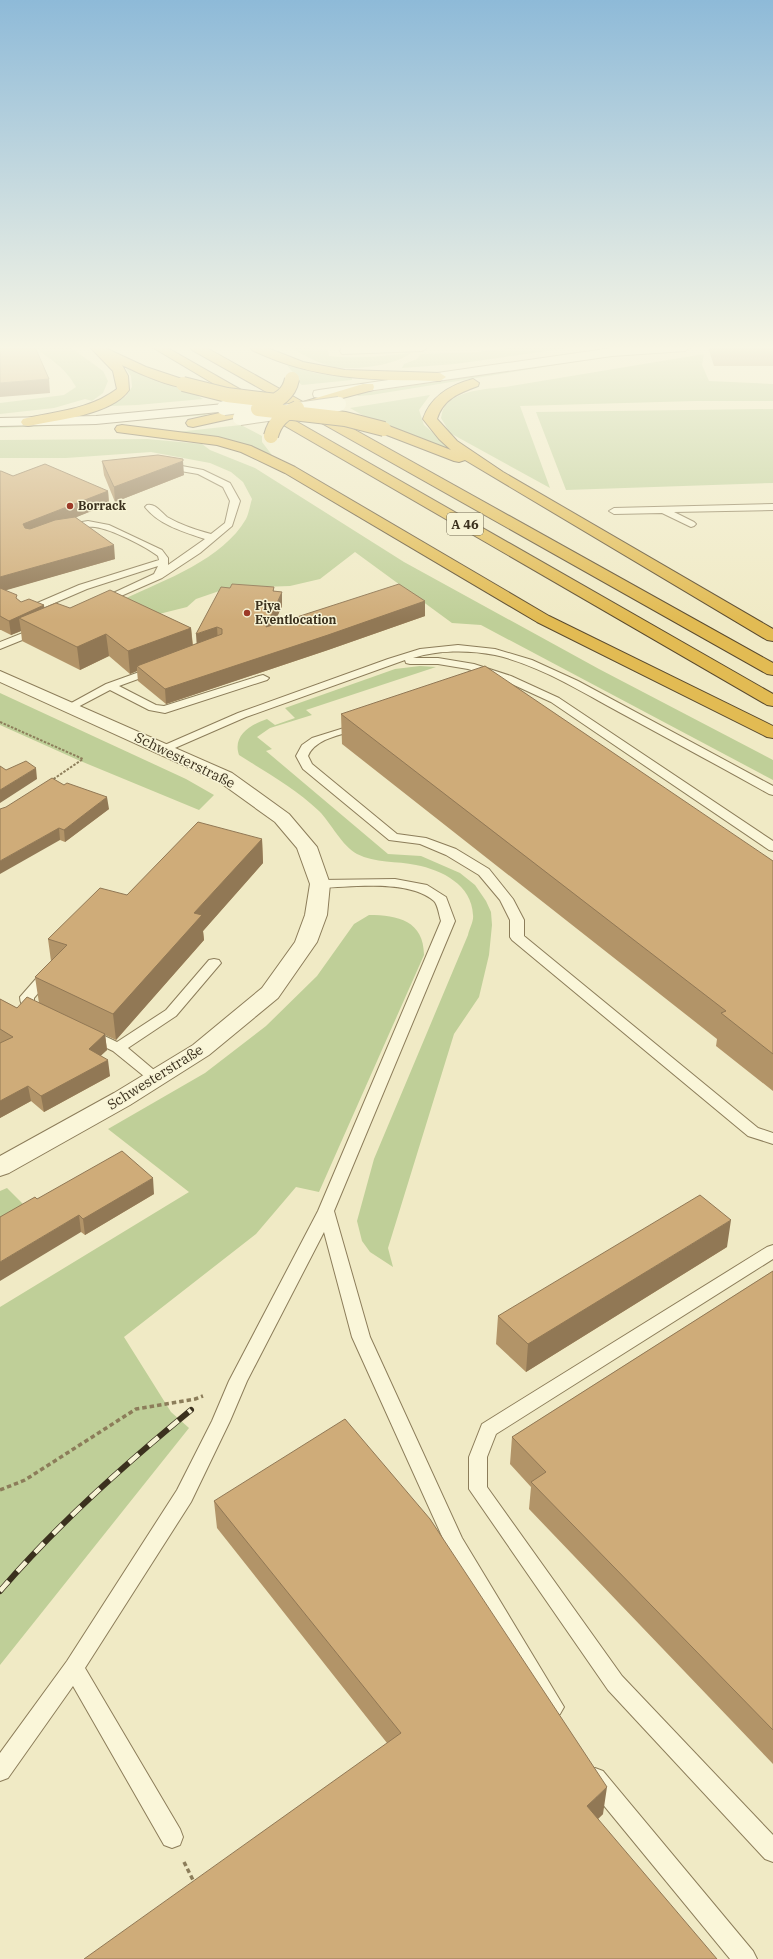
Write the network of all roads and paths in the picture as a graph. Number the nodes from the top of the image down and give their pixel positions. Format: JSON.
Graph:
{"nodes":[{"id":1,"x":197,"y":438,"type":"edge"},
{"id":2,"x":272,"y":438,"type":"edge"},
{"id":3,"x":317,"y":438,"type":"edge"},
{"id":4,"x":359,"y":438,"type":"edge"},
{"id":5,"x":410,"y":438,"type":"edge"},
{"id":6,"x":446,"y":438,"type":"edge"},
{"id":7,"x":154,"y":464,"type":"edge"},
{"id":8,"x":290,"y":470,"type":"junction"},
{"id":9,"x":498,"y":476,"type":"junction"},
{"id":10,"x":150,"y":507,"type":"dead end"},
{"id":11,"x":773,"y":507,"type":"edge"},
{"id":12,"x":614,"y":511,"type":"dead end"},
{"id":13,"x":663,"y":511,"type":"junction"},
{"id":14,"x":691,"y":524,"type":"dead end"},
{"id":15,"x":58,"y":529,"type":"edge"},
{"id":16,"x":212,"y":538,"type":"junction"},
{"id":17,"x":164,"y":561,"type":"junction"},
{"id":18,"x":158,"y":576,"type":"junction"},
{"id":19,"x":94,"y":605,"type":"edge"},
{"id":20,"x":24,"y":612,"type":"edge"},
{"id":21,"x":50,"y":624,"type":"edge"},
{"id":22,"x":773,"y":636,"type":"edge"},
{"id":23,"x":0,"y":646,"type":"edge"},
{"id":24,"x":392,"y":661,"type":"junction"},
{"id":25,"x":168,"y":664,"type":"edge"},
{"id":26,"x":773,"y":670,"type":"edge"},
{"id":27,"x":0,"y":676,"type":"edge"},
{"id":28,"x":263,"y":678,"type":"dead end"},
{"id":29,"x":507,"y":678,"type":"junction"},
{"id":30,"x":485,"y":685,"type":"edge"},
{"id":31,"x":110,"y":686,"type":"junction"},
{"id":32,"x":773,"y":701,"type":"edge"},
{"id":33,"x":70,"y":707,"type":"junction"},
{"id":34,"x":375,"y":721,"type":"edge"},
{"id":35,"x":0,"y":722,"type":"edge"},
{"id":36,"x":773,"y":733,"type":"edge"},
{"id":37,"x":164,"y":749,"type":"junction"},
{"id":38,"x":49,"y":782,"type":"edge"},
{"id":39,"x":773,"y":791,"type":"edge"},
{"id":40,"x":773,"y":847,"type":"edge"},
{"id":41,"x":320,"y":884,"type":"junction"},
{"id":42,"x":214,"y":963,"type":"dead end"},
{"id":43,"x":46,"y":976,"type":"edge"},
{"id":44,"x":48,"y":1014,"type":"edge"},
{"id":45,"x":76,"y":1028,"type":"edge"},
{"id":46,"x":118,"y":1048,"type":"junction"},
{"id":47,"x":155,"y":1078,"type":"junction"},
{"id":48,"x":773,"y":1139,"type":"edge"},
{"id":49,"x":0,"y":1167,"type":"edge"},
{"id":50,"x":326,"y":1211,"type":"junction"},
{"id":51,"x":773,"y":1251,"type":"edge"},
{"id":52,"x":238,"y":1381,"type":"junction"},
{"id":53,"x":0,"y":1490,"type":"edge"},
{"id":54,"x":74,"y":1668,"type":"junction"},
{"id":55,"x":563,"y":1724,"type":"edge"},
{"id":56,"x":587,"y":1765,"type":"edge"},
{"id":57,"x":0,"y":1771,"type":"edge"},
{"id":58,"x":172,"y":1837,"type":"joint"},
{"id":59,"x":773,"y":1851,"type":"edge"},
{"id":60,"x":197,"y":1890,"type":"edge"},
{"id":61,"x":744,"y":1959,"type":"edge"}],
"edges":[{"from":1,"to":8,"type":"highway"},
{"from":2,"to":8,"type":"highway","bridge":true},
{"from":3,"to":32,"type":"highway","number":"A 46"},
{"from":4,"to":26,"type":"highway","number":"A 46"},
{"from":5,"to":9,"type":"highway","bridge":true},
{"from":6,"to":9,"type":"highway"},
{"from":7,"to":16,"type":"lane"},
{"from":8,"to":36,"type":"highway"},
{"from":9,"to":22,"type":"highway"},
{"from":10,"to":16,"type":"lane"},
{"from":11,"to":13,"type":"lane"},
{"from":12,"to":13,"type":"lane"},
{"from":13,"to":14,"type":"lane"},
{"from":15,"to":17,"type":"lane"},
{"from":16,"to":18,"type":"lane"},
{"from":17,"to":18,"type":"lane"},
{"from":17,"to":20,"type":"lane"},
{"from":18,"to":19,"type":"lane"},
{"from":21,"to":23,"type":"lane"},
{"from":24,"to":29,"type":"lane"},
{"from":24,"to":37,"type":"lane"},
{"from":24,"to":39,"type":"lane"},
{"from":25,"to":31,"type":"lane"},
{"from":27,"to":33,"type":"street","name":"Schwesterstraße"},
{"from":28,"to":31,"type":"lane"},
{"from":29,"to":30,"type":"lane"},
{"from":29,"to":40,"type":"lane"},
{"from":31,"to":33,"type":"lane"},
{"from":33,"to":37,"type":"street","name":"Schwesterstraße"},
{"from":34,"to":48,"type":"lane"},
{"from":35,"to":38,"type":"path"},
{"from":37,"to":41,"type":"street","name":"Schwesterstraße"},
{"from":41,"to":47,"type":"street","name":"Schwesterstraße"},
{"from":41,"to":50,"type":"lane"},
{"from":42,"to":46,"type":"lane"},
{"from":43,"to":44,"type":"lane"},
{"from":45,"to":46,"type":"lane"},
{"from":46,"to":47,"type":"lane"},
{"from":47,"to":49,"type":"street","name":"Schwesterstraße"},
{"from":50,"to":52,"type":"lane"},
{"from":50,"to":55,"type":"lane"},
{"from":51,"to":59,"type":"lane"},
{"from":52,"to":53,"type":"path"},
{"from":52,"to":54,"type":"lane"},
{"from":54,"to":57,"type":"lane"},
{"from":54,"to":58,"type":"lane"},
{"from":56,"to":61,"type":"lane"},
{"from":58,"to":60,"type":"path"}]}
